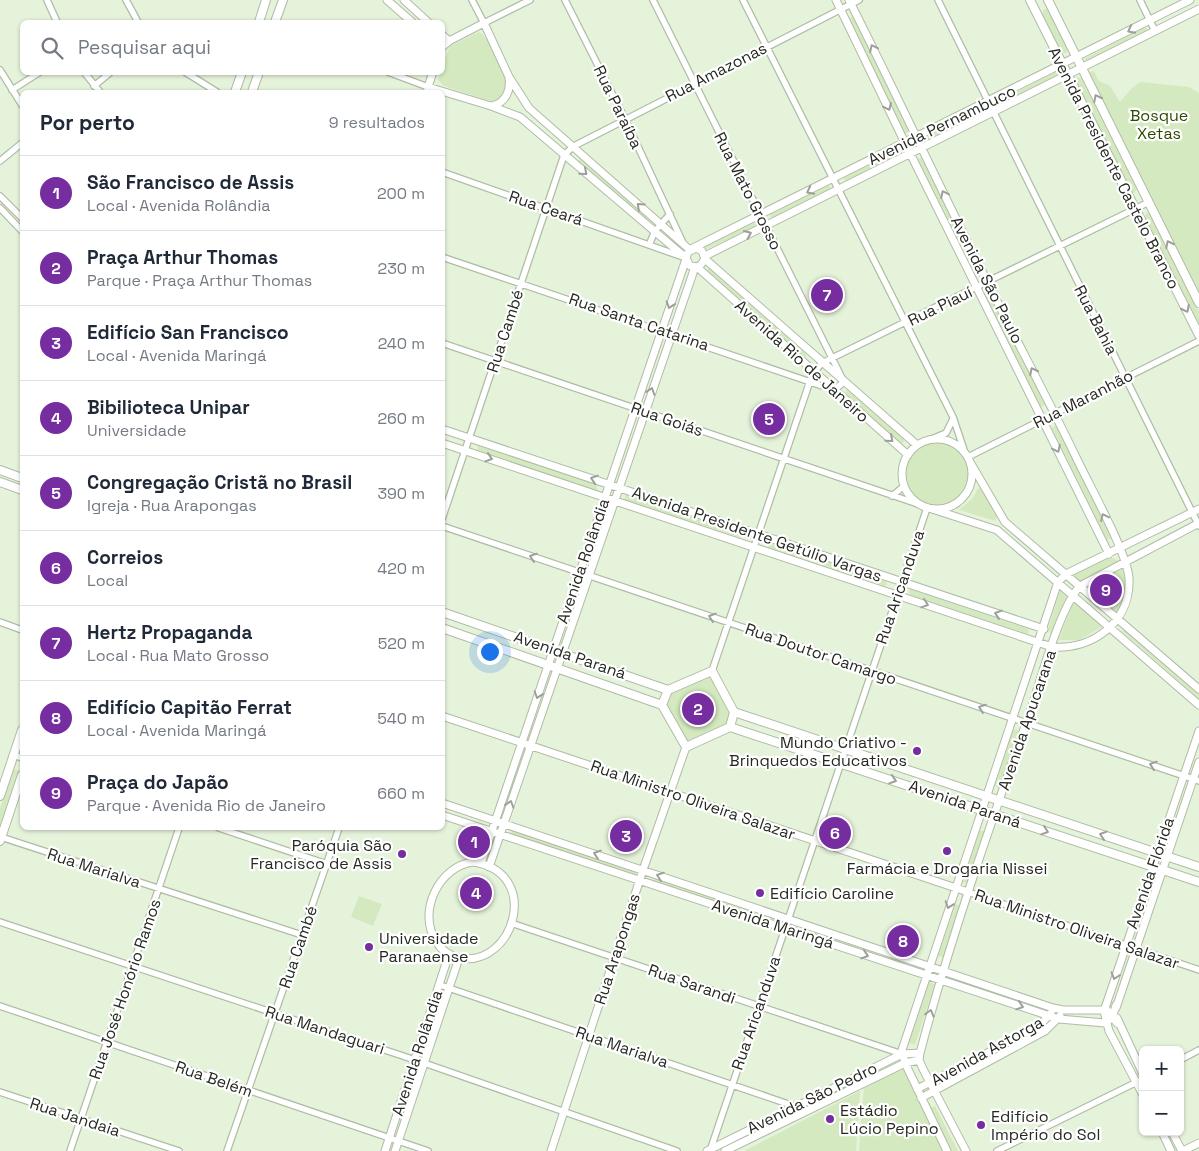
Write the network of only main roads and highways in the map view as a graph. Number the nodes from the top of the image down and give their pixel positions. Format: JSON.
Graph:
{"nodes":[{"id":1,"x":266,"y":0,"type":"edge"},
{"id":2,"x":283,"y":0,"type":"edge"},
{"id":3,"x":1030,"y":0,"type":"edge"},
{"id":4,"x":1049,"y":1,"type":"edge"},
{"id":5,"x":1035,"y":9,"type":"junction"},
{"id":6,"x":260,"y":20,"type":"edge"},
{"id":7,"x":276,"y":20,"type":"edge"},
{"id":8,"x":241,"y":75,"type":"edge"},
{"id":9,"x":258,"y":75,"type":"edge"},
{"id":10,"x":236,"y":90,"type":"edge"},
{"id":11,"x":253,"y":90,"type":"edge"},
{"id":12,"x":1199,"y":303,"type":"edge"},
{"id":13,"x":1199,"y":335,"type":"edge"},
{"id":14,"x":0,"y":470,"type":"edge"},
{"id":15,"x":20,"y":477,"type":"edge"},
{"id":16,"x":0,"y":482,"type":"edge"},
{"id":17,"x":20,"y":489,"type":"edge"},
{"id":18,"x":445,"y":613,"type":"edge"},
{"id":19,"x":445,"y":629,"type":"edge"},
{"id":20,"x":668,"y":690,"type":"junction"},
{"id":21,"x":662,"y":705,"type":"junction"},
{"id":22,"x":734,"y":712,"type":"junction"},
{"id":23,"x":752,"y":718,"type":"junction"},
{"id":24,"x":730,"y":726,"type":"junction"},
{"id":25,"x":748,"y":733,"type":"junction"},
{"id":26,"x":20,"y":736,"type":"edge"},
{"id":27,"x":822,"y":741,"type":"junction"},
{"id":28,"x":861,"y":754,"type":"junction"},
{"id":29,"x":818,"y":755,"type":"junction"},
{"id":30,"x":858,"y":768,"type":"junction"},
{"id":31,"x":20,"y":781,"type":"edge"},
{"id":32,"x":970,"y":790,"type":"junction"},
{"id":33,"x":0,"y":796,"type":"edge"},
{"id":34,"x":966,"y":804,"type":"junction"},
{"id":35,"x":1030,"y":811,"type":"junction"},
{"id":36,"x":1025,"y":824,"type":"junction"},
{"id":37,"x":0,"y":839,"type":"edge"},
{"id":38,"x":1133,"y":845,"type":"junction"},
{"id":39,"x":1128,"y":859,"type":"junction"},
{"id":40,"x":1185,"y":862,"type":"junction"},
{"id":41,"x":1199,"y":867,"type":"edge"},
{"id":42,"x":1180,"y":876,"type":"junction"},
{"id":43,"x":1199,"y":882,"type":"edge"}],
"edges":[{"from":1,"to":6,"type":"main road"},
{"from":2,"to":7,"type":"main road"},
{"from":3,"to":5,"type":"main road","name":"Avenida Presidente Castelo Branco"},
{"from":4,"to":5,"type":"main road"},
{"from":12,"to":4,"type":"main road","name":"Avenida Presidente Castelo Branco","one_way":true},
{"from":5,"to":13,"type":"main road","name":"Avenida Presidente Castelo Branco","one_way":true},
{"from":8,"to":10,"type":"main road"},
{"from":9,"to":11,"type":"main road"},
{"from":14,"to":15,"type":"main road"},
{"from":16,"to":17,"type":"main road"},
{"from":18,"to":20,"type":"main road","name":"Avenida Paraná"},
{"from":19,"to":21,"type":"main road","name":"Avenida Paraná"},
{"from":20,"to":21,"type":"main road"},
{"from":20,"to":22,"type":"main road"},
{"from":21,"to":24,"type":"main road"},
{"from":22,"to":23,"type":"main road","name":"Avenida Paraná"},
{"from":22,"to":24,"type":"main road"},
{"from":23,"to":25,"type":"main road"},
{"from":23,"to":27,"type":"main road","name":"Avenida Paraná"},
{"from":24,"to":25,"type":"main road","name":"Avenida Paraná"},
{"from":25,"to":29,"type":"main road","name":"Avenida Paraná"},
{"from":26,"to":33,"type":"main road"},
{"from":27,"to":28,"type":"main road","name":"Avenida Paraná"},
{"from":27,"to":29,"type":"main road"},
{"from":28,"to":30,"type":"main road"},
{"from":28,"to":32,"type":"main road","name":"Avenida Paraná"},
{"from":29,"to":30,"type":"main road","name":"Avenida Paraná"},
{"from":30,"to":34,"type":"main road","name":"Avenida Paraná","one_way":true},
{"from":31,"to":37,"type":"main road"},
{"from":32,"to":34,"type":"main road"},
{"from":32,"to":35,"type":"main road","name":"Avenida Paraná"},
{"from":34,"to":36,"type":"main road","name":"Avenida Paraná"},
{"from":35,"to":36,"type":"main road"},
{"from":38,"to":35,"type":"main road","name":"Avenida Paraná","one_way":true},
{"from":36,"to":39,"type":"main road","name":"Avenida Paraná","one_way":true},
{"from":38,"to":39,"type":"main road"},
{"from":38,"to":40,"type":"main road","name":"Avenida Paraná"},
{"from":39,"to":42,"type":"main road","name":"Avenida Paraná"},
{"from":40,"to":41,"type":"main road","name":"Avenida Paraná"},
{"from":40,"to":42,"type":"main road"},
{"from":42,"to":43,"type":"main road","name":"Avenida Paraná"}]}
